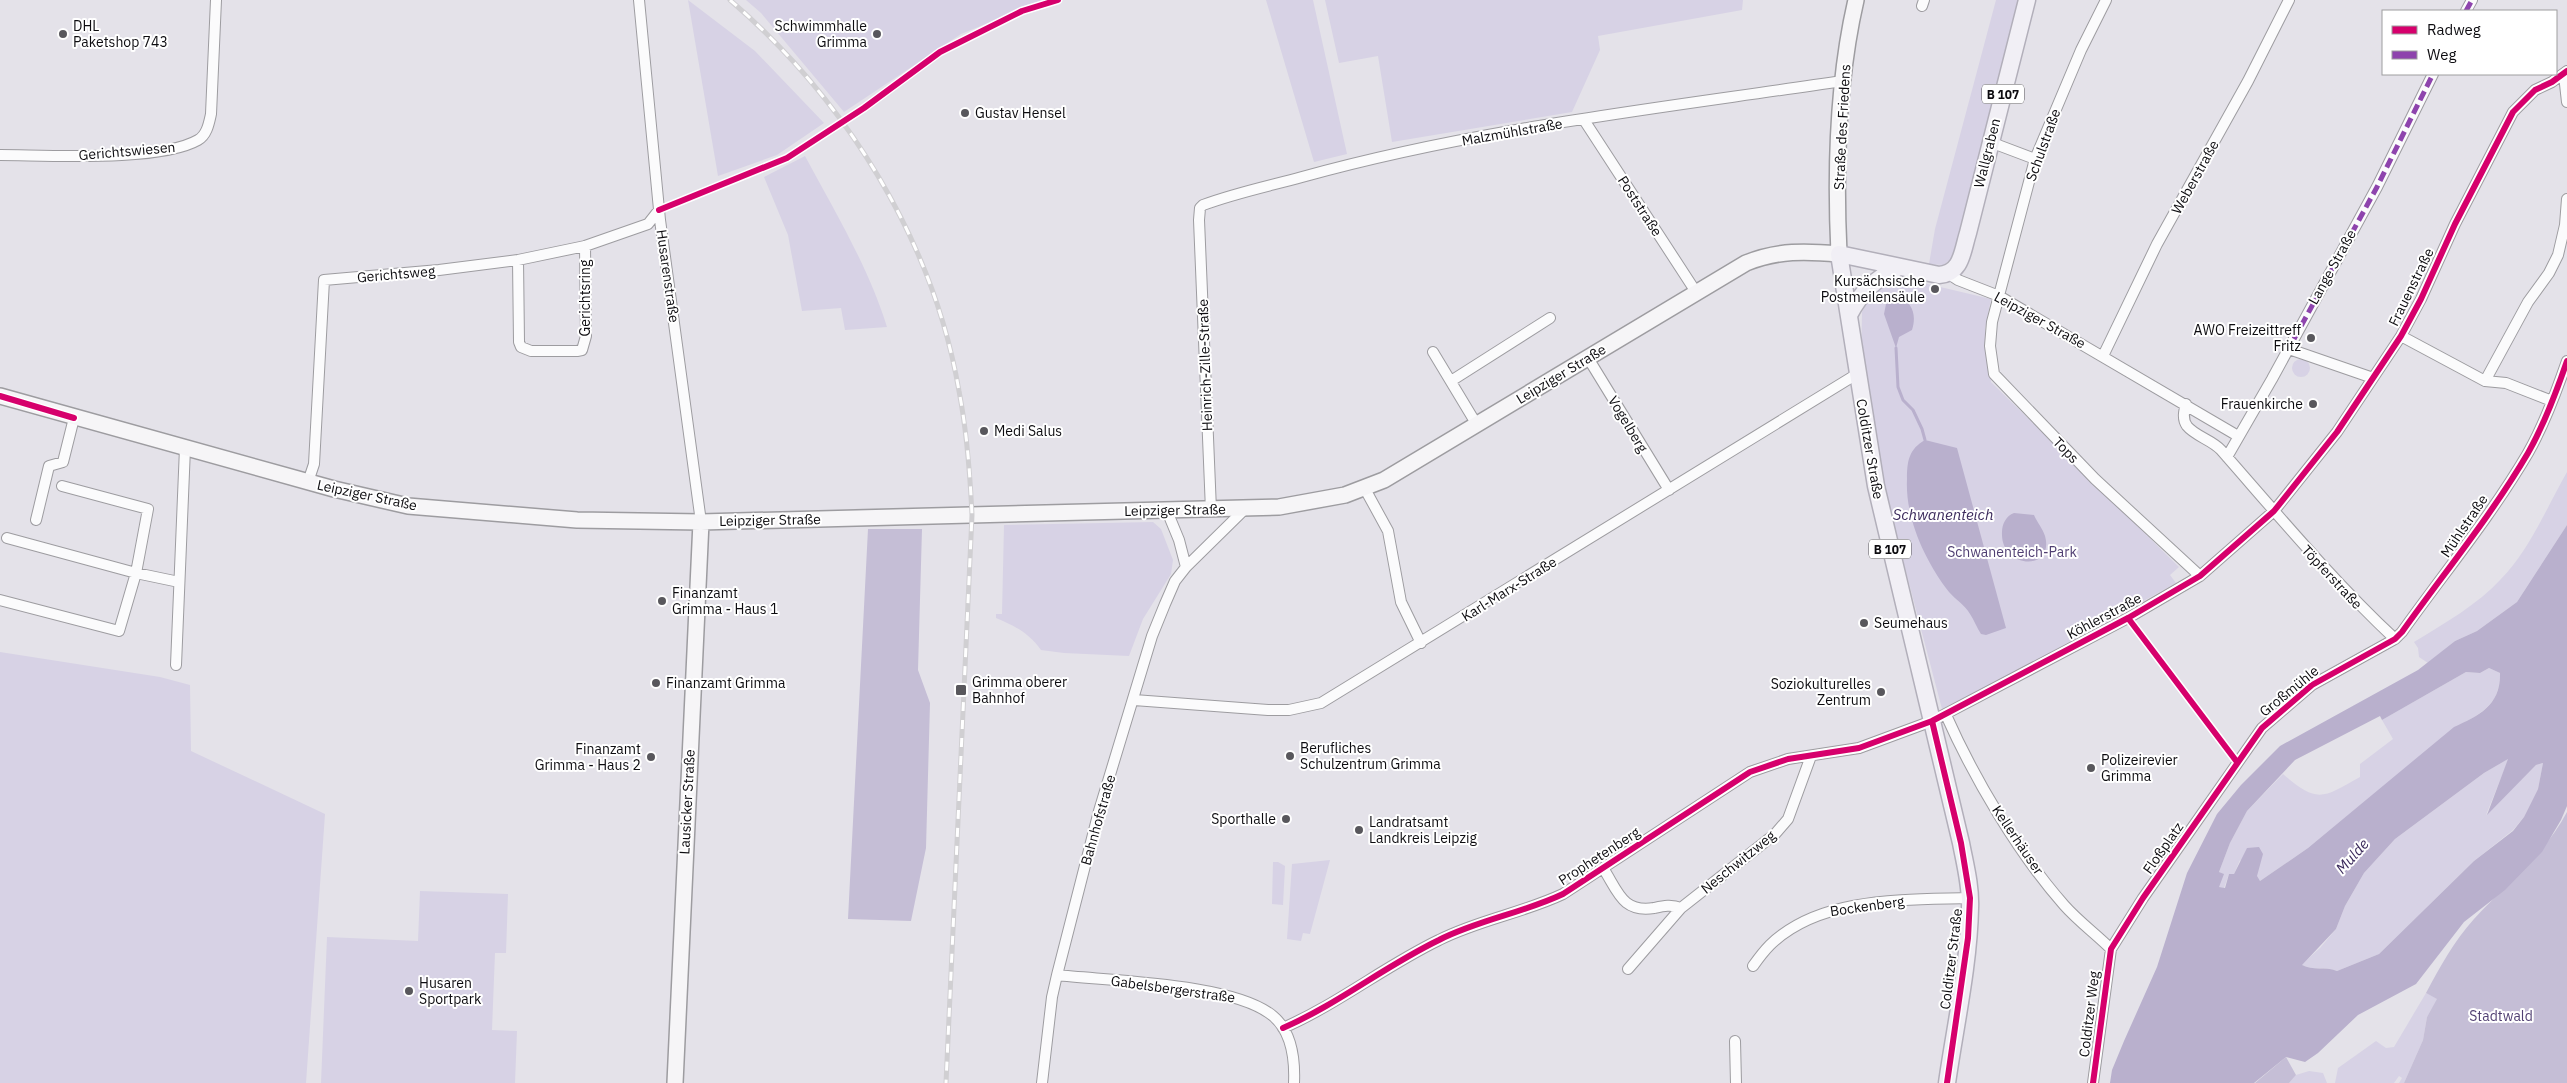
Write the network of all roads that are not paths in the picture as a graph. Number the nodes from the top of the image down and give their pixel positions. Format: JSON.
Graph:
{"nodes":[{"id":1,"x":216,"y":0,"type":"edge"},
{"id":2,"x":638,"y":0,"type":"edge"},
{"id":3,"x":1856,"y":0,"type":"edge"},
{"id":4,"x":2027,"y":0,"type":"edge"},
{"id":5,"x":2106,"y":0,"type":"edge"},
{"id":6,"x":2289,"y":0,"type":"edge"},
{"id":7,"x":2565,"y":73,"type":"edge"},
{"id":8,"x":2433,"y":75,"type":"edge"},
{"id":9,"x":1842,"y":80,"type":"junction"},
{"id":10,"x":2567,"y":102,"type":"edge"},
{"id":11,"x":1584,"y":120,"type":"junction"},
{"id":12,"x":1990,"y":142,"type":"junction"},
{"id":13,"x":0,"y":155,"type":"edge"},
{"id":14,"x":2034,"y":159,"type":"junction"},
{"id":15,"x":2567,"y":199,"type":"edge"},
{"id":16,"x":659,"y":210,"type":"junction"},
{"id":17,"x":1198,"y":220,"type":"joint"},
{"id":18,"x":585,"y":246,"type":"junction"},
{"id":19,"x":1839,"y":254,"type":"junction"},
{"id":20,"x":518,"y":260,"type":"junction"},
{"id":21,"x":1899,"y":267,"type":"junction"},
{"id":22,"x":1949,"y":274,"type":"junction"},
{"id":23,"x":1696,"y":292,"type":"junction"},
{"id":24,"x":1999,"y":296,"type":"junction"},
{"id":25,"x":1849,"y":315,"type":"junction"},
{"id":26,"x":1550,"y":318,"type":"dead end"},
{"id":27,"x":2401,"y":336,"type":"junction"},
{"id":28,"x":2288,"y":349,"type":"junction"},
{"id":29,"x":1433,"y":352,"type":"dead end"},
{"id":30,"x":2103,"y":356,"type":"junction"},
{"id":31,"x":1588,"y":358,"type":"junction"},
{"id":32,"x":2567,"y":362,"type":"edge"},
{"id":33,"x":1858,"y":374,"type":"junction"},
{"id":34,"x":2373,"y":378,"type":"junction"},
{"id":35,"x":1451,"y":381,"type":"junction"},
{"id":36,"x":2485,"y":381,"type":"junction"},
{"id":37,"x":0,"y":396,"type":"edge"},
{"id":38,"x":2552,"y":401,"type":"junction"},
{"id":39,"x":2186,"y":404,"type":"junction"},
{"id":40,"x":74,"y":418,"type":"junction"},
{"id":41,"x":1477,"y":425,"type":"junction"},
{"id":42,"x":2238,"y":436,"type":"junction"},
{"id":43,"x":185,"y":448,"type":"junction"},
{"id":44,"x":2227,"y":457,"type":"junction"},
{"id":45,"x":308,"y":482,"type":"junction"},
{"id":46,"x":62,"y":486,"type":"dead end"},
{"id":47,"x":1364,"y":489,"type":"junction"},
{"id":48,"x":1668,"y":490,"type":"junction"},
{"id":49,"x":1246,"y":508,"type":"junction"},
{"id":50,"x":1211,"y":510,"type":"junction"},
{"id":51,"x":1167,"y":511,"type":"junction"},
{"id":52,"x":2274,"y":511,"type":"junction"},
{"id":53,"x":36,"y":520,"type":"dead end"},
{"id":54,"x":701,"y":522,"type":"junction"},
{"id":55,"x":7,"y":538,"type":"dead end"},
{"id":56,"x":1186,"y":567,"type":"junction"},
{"id":57,"x":136,"y":573,"type":"junction"},
{"id":58,"x":2200,"y":576,"type":"junction"},
{"id":59,"x":179,"y":582,"type":"junction"},
{"id":60,"x":0,"y":600,"type":"edge"},
{"id":61,"x":2395,"y":639,"type":"junction"},
{"id":62,"x":1421,"y":643,"type":"junction"},
{"id":63,"x":176,"y":664,"type":"dead end"},
{"id":64,"x":1134,"y":700,"type":"junction"},
{"id":65,"x":1939,"y":718,"type":"junction"},
{"id":66,"x":1811,"y":756,"type":"junction"},
{"id":67,"x":2237,"y":762,"type":"joint"},
{"id":68,"x":1603,"y":868,"type":"junction"},
{"id":69,"x":1970,"y":898,"type":"junction"},
{"id":70,"x":1681,"y":908,"type":"junction"},
{"id":71,"x":2111,"y":949,"type":"junction"},
{"id":72,"x":1753,"y":966,"type":"dead end"},
{"id":73,"x":1628,"y":969,"type":"dead end"},
{"id":74,"x":1057,"y":975,"type":"junction"},
{"id":75,"x":1283,"y":1028,"type":"junction"},
{"id":76,"x":1735,"y":1041,"type":"dead end"},
{"id":77,"x":675,"y":1083,"type":"edge"},
{"id":78,"x":1042,"y":1083,"type":"edge"},
{"id":79,"x":1294,"y":1083,"type":"edge"},
{"id":80,"x":1736,"y":1083,"type":"edge"},
{"id":81,"x":1948,"y":1083,"type":"edge"},
{"id":82,"x":2093,"y":1083,"type":"edge"}],
"edges":[{"from":1,"to":13,"type":"street","name":"Gerichtswiesen"},
{"from":2,"to":16,"type":"street","name":"Husarenstraße"},
{"from":3,"to":9,"type":"main road","name":"Straße des Friedens"},
{"from":4,"to":12,"type":"main road","name":"Wallgraben","number":"B 107"},
{"from":5,"to":14,"type":"street","name":"Schulstraße"},
{"from":6,"to":30,"type":"street","name":"Weberstraße"},
{"from":7,"to":10,"type":"street"},
{"from":7,"to":27,"type":"street","name":"Frauenstraße"},
{"from":8,"to":28,"type":"street","name":"Lange Straße"},
{"from":9,"to":11,"type":"street","name":"Malzmühlstraße"},
{"from":9,"to":19,"type":"main road","name":"Straße des Friedens"},
{"from":11,"to":17,"type":"street","name":"Malzmühlstraße"},
{"from":11,"to":23,"type":"street","name":"Poststraße"},
{"from":12,"to":14,"type":"street"},
{"from":12,"to":22,"type":"main road","name":"Wallgraben","number":"B 107"},
{"from":14,"to":24,"type":"street","name":"Schulstraße"},
{"from":15,"to":36,"type":"street"},
{"from":16,"to":18,"type":"street","name":"Gerichtsweg"},
{"from":16,"to":54,"type":"street","name":"Husarenstraße"},
{"from":17,"to":50,"type":"street","name":"Heinrich-Zille-Straße"},
{"from":18,"to":20,"type":"street","name":"Gerichtsweg"},
{"from":18,"to":20,"type":"street","name":"Gerichtsring"},
{"from":19,"to":21,"type":"main road","name":"Leipziger Straße"},
{"from":19,"to":23,"type":"main road","name":"Leipziger Straße"},
{"from":19,"to":25,"type":"main road","name":"Colditzer Straße","number":"B 107"},
{"from":20,"to":45,"type":"street","name":"Gerichtsweg"},
{"from":21,"to":22,"type":"main road","name":"Leipziger Straße"},
{"from":21,"to":25,"type":"main road"},
{"from":22,"to":24,"type":"street","name":"Leipziger Straße"},
{"from":23,"to":31,"type":"main road","name":"Leipziger Straße"},
{"from":24,"to":30,"type":"street","name":"Leipziger Straße"},
{"from":24,"to":58,"type":"street","name":"Tops"},
{"from":25,"to":33,"type":"main road","name":"Colditzer Straße","number":"B 107"},
{"from":26,"to":35,"type":"street"},
{"from":27,"to":34,"type":"street","name":"Frauenstraße"},
{"from":27,"to":36,"type":"street"},
{"from":28,"to":34,"type":"street"},
{"from":28,"to":42,"type":"street","name":"Lange Straße"},
{"from":29,"to":35,"type":"street"},
{"from":30,"to":39,"type":"street","name":"Leipziger Straße"},
{"from":31,"to":41,"type":"main road","name":"Leipziger Straße"},
{"from":31,"to":48,"type":"street","name":"Vogelberg"},
{"from":32,"to":38,"type":"street","name":"Mühlstraße"},
{"from":33,"to":48,"type":"street","name":"Karl-Marx-Straße"},
{"from":33,"to":65,"type":"main road","name":"Colditzer Straße","number":"B 107"},
{"from":34,"to":52,"type":"street","name":"Frauenstraße"},
{"from":35,"to":41,"type":"street"},
{"from":36,"to":38,"type":"street"},
{"from":37,"to":40,"type":"main road","name":"Leipziger Straße"},
{"from":38,"to":61,"type":"street","name":"Mühlstraße"},
{"from":39,"to":42,"type":"street","name":"Leipziger Straße"},
{"from":39,"to":44,"type":"street"},
{"from":40,"to":43,"type":"main road","name":"Leipziger Straße"},
{"from":40,"to":53,"type":"street"},
{"from":41,"to":47,"type":"main road","name":"Leipziger Straße"},
{"from":42,"to":44,"type":"street","name":"Lange Straße"},
{"from":43,"to":45,"type":"main road","name":"Leipziger Straße"},
{"from":43,"to":59,"type":"street"},
{"from":44,"to":52,"type":"street"},
{"from":45,"to":54,"type":"main road","name":"Leipziger Straße"},
{"from":46,"to":57,"type":"street"},
{"from":47,"to":49,"type":"main road","name":"Leipziger Straße"},
{"from":47,"to":62,"type":"street"},
{"from":48,"to":62,"type":"street","name":"Karl-Marx-Straße"},
{"from":49,"to":50,"type":"main road","name":"Leipziger Straße"},
{"from":49,"to":56,"type":"street","name":"Bahnhofstraße"},
{"from":50,"to":51,"type":"main road","name":"Leipziger Straße"},
{"from":51,"to":54,"type":"main road","name":"Leipziger Straße"},
{"from":51,"to":56,"type":"street"},
{"from":52,"to":58,"type":"street","name":"Köhlerstraße"},
{"from":52,"to":61,"type":"street","name":"Töpferstraße"},
{"from":54,"to":77,"type":"main road","name":"Lausicker Straße"},
{"from":55,"to":57,"type":"street"},
{"from":56,"to":64,"type":"street","name":"Bahnhofstraße"},
{"from":57,"to":59,"type":"street"},
{"from":57,"to":60,"type":"street"},
{"from":58,"to":65,"type":"street","name":"Köhlerstraße"},
{"from":59,"to":63,"type":"street"},
{"from":61,"to":67,"type":"street","name":"Großmühle"},
{"from":62,"to":64,"type":"street","name":"Karl-Marx-Straße"},
{"from":64,"to":74,"type":"street","name":"Bahnhofstraße"},
{"from":65,"to":66,"type":"street","name":"Prophetenberg"},
{"from":65,"to":69,"type":"main road","name":"Colditzer Straße","number":"B 107"},
{"from":65,"to":71,"type":"street","name":"Kellerhäuser"},
{"from":66,"to":68,"type":"street","name":"Prophetenberg"},
{"from":66,"to":70,"type":"street","name":"Neschwitzweg"},
{"from":67,"to":71,"type":"street","name":"Floßplatz"},
{"from":68,"to":70,"type":"street"},
{"from":68,"to":75,"type":"street","name":"Prophetenberg"},
{"from":69,"to":72,"type":"street","name":"Bockenberg"},
{"from":69,"to":81,"type":"main road","name":"Colditzer Straße","number":"B 107"},
{"from":70,"to":73,"type":"street","name":"Neschwitzweg"},
{"from":71,"to":82,"type":"street","name":"Colditzer Weg"},
{"from":74,"to":75,"type":"street","name":"Gabelsbergerstraße"},
{"from":74,"to":78,"type":"street","name":"Bahnhofstraße"},
{"from":75,"to":79,"type":"street","name":"Gabelsbergerstraße"},
{"from":76,"to":80,"type":"street"}]}
